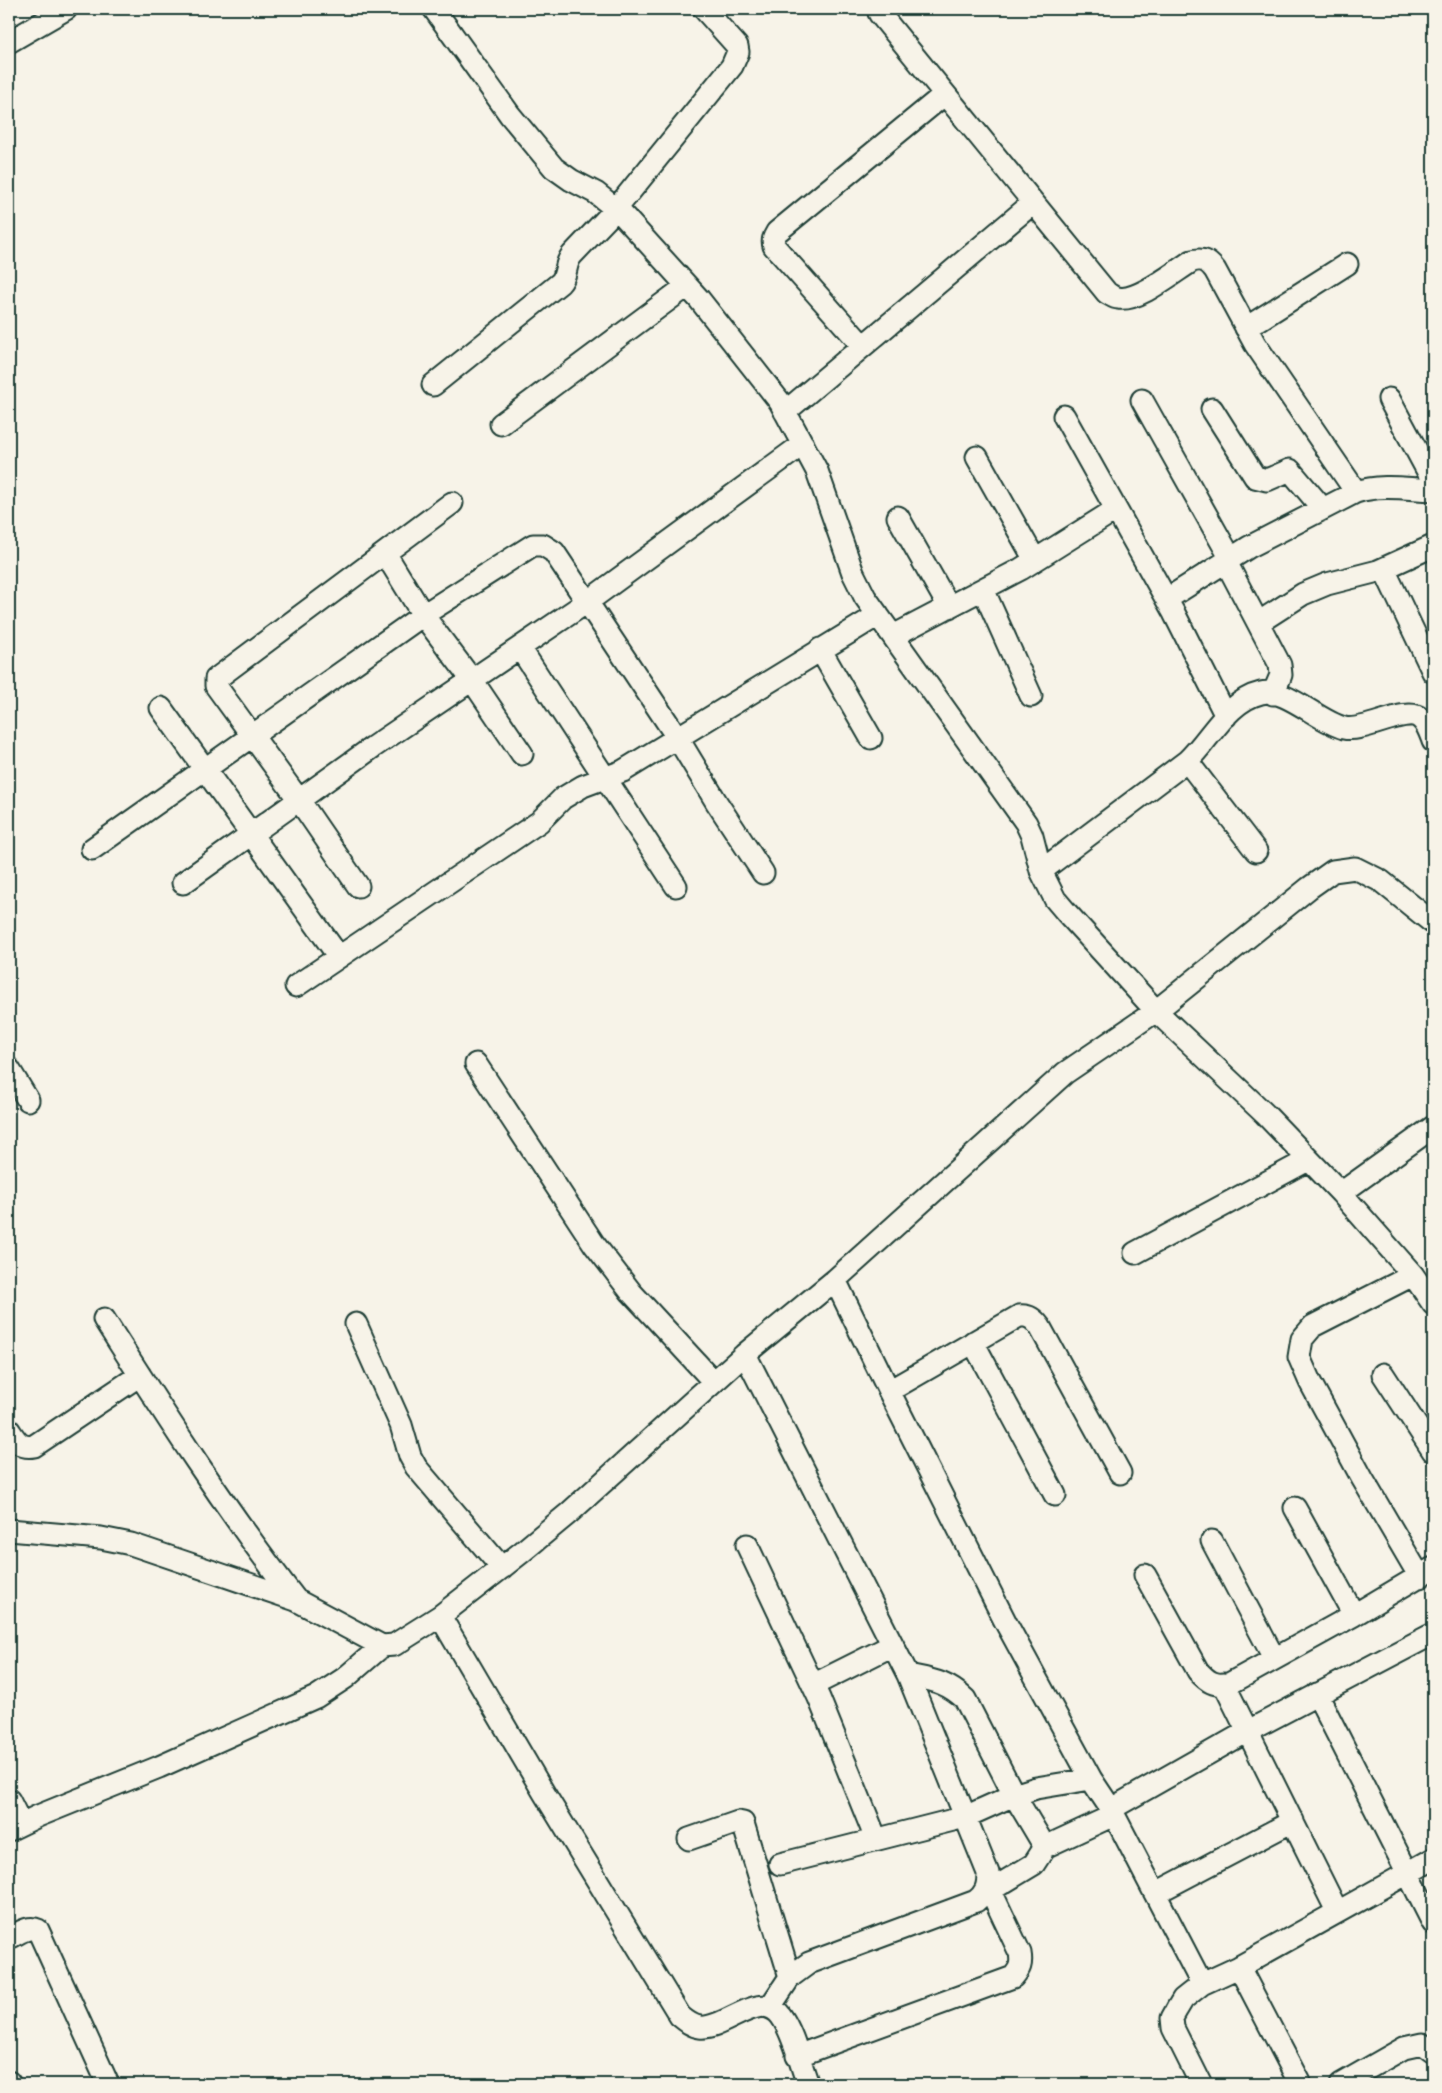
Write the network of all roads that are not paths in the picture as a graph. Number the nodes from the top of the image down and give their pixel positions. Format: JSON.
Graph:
{"nodes":[{"id":1,"x":66,"y":9,"type":"edge"},
{"id":2,"x":434,"y":9,"type":"edge"},
{"id":3,"x":704,"y":9,"type":"edge"},
{"id":4,"x":879,"y":14,"type":"dead end"},
{"id":5,"x":9,"y":42,"type":"edge"},
{"id":6,"x":945,"y":94,"type":"junction"},
{"id":7,"x":1033,"y":203,"type":"junction"},
{"id":8,"x":616,"y":209,"type":"junction"},
{"id":9,"x":1347,"y":264,"type":"dead end"},
{"id":10,"x":687,"y":286,"type":"junction"},
{"id":11,"x":1246,"y":328,"type":"junction"},
{"id":12,"x":863,"y":346,"type":"junction"},
{"id":13,"x":433,"y":385,"type":"dead end"},
{"id":14,"x":1388,"y":399,"type":"dead end"},
{"id":15,"x":1142,"y":400,"type":"dead end"},
{"id":16,"x":1212,"y":409,"type":"dead end"},
{"id":17,"x":785,"y":412,"type":"junction"},
{"id":18,"x":1064,"y":416,"type":"dead end"},
{"id":19,"x":501,"y":424,"type":"dead end"},
{"id":20,"x":803,"y":444,"type":"junction"},
{"id":21,"x":977,"y":457,"type":"dead end"},
{"id":22,"x":1433,"y":481,"type":"edge"},
{"id":23,"x":1433,"y":490,"type":"edge"},
{"id":24,"x":1356,"y":492,"type":"junction"},
{"id":25,"x":452,"y":503,"type":"dead end"},
{"id":26,"x":1323,"y":509,"type":"junction"},
{"id":27,"x":1115,"y":510,"type":"junction"},
{"id":28,"x":898,"y":517,"type":"dead end"},
{"id":29,"x":1433,"y":546,"type":"edge"},
{"id":30,"x":385,"y":553,"type":"junction"},
{"id":31,"x":1034,"y":560,"type":"junction"},
{"id":32,"x":1229,"y":560,"type":"junction"},
{"id":33,"x":1384,"y":568,"type":"junction"},
{"id":34,"x":983,"y":589,"type":"junction"},
{"id":35,"x":1166,"y":600,"type":"junction"},
{"id":36,"x":587,"y":602,"type":"junction"},
{"id":37,"x":949,"y":607,"type":"junction"},
{"id":38,"x":423,"y":615,"type":"junction"},
{"id":39,"x":878,"y":615,"type":"junction"},
{"id":40,"x":1258,"y":623,"type":"junction"},
{"id":41,"x":892,"y":636,"type":"junction"},
{"id":42,"x":520,"y":648,"type":"junction"},
{"id":43,"x":820,"y":649,"type":"junction"},
{"id":44,"x":1433,"y":672,"type":"edge"},
{"id":45,"x":472,"y":680,"type":"junction"},
{"id":46,"x":1273,"y":694,"type":"junction"},
{"id":47,"x":1031,"y":696,"type":"dead end"},
{"id":48,"x":161,"y":708,"type":"dead end"},
{"id":49,"x":1226,"y":716,"type":"junction"},
{"id":50,"x":252,"y":737,"type":"junction"},
{"id":51,"x":677,"y":737,"type":"junction"},
{"id":52,"x":870,"y":738,"type":"dead end"},
{"id":53,"x":1433,"y":741,"type":"edge"},
{"id":54,"x":522,"y":754,"type":"dead end"},
{"id":55,"x":1187,"y":762,"type":"junction"},
{"id":56,"x":206,"y":770,"type":"junction"},
{"id":57,"x":606,"y":778,"type":"junction"},
{"id":58,"x":299,"y":800,"type":"junction"},
{"id":59,"x":252,"y":834,"type":"junction"},
{"id":60,"x":92,"y":849,"type":"dead end"},
{"id":61,"x":1256,"y":850,"type":"dead end"},
{"id":62,"x":1041,"y":871,"type":"junction"},
{"id":63,"x":763,"y":873,"type":"dead end"},
{"id":64,"x":183,"y":883,"type":"dead end"},
{"id":65,"x":358,"y":886,"type":"dead end"},
{"id":66,"x":676,"y":886,"type":"dead end"},
{"id":67,"x":1433,"y":923,"type":"edge"},
{"id":68,"x":340,"y":957,"type":"junction"},
{"id":69,"x":296,"y":986,"type":"dead end"},
{"id":70,"x":1156,"y":1011,"type":"junction"},
{"id":71,"x":476,"y":1064,"type":"dead end"},
{"id":72,"x":9,"y":1069,"type":"edge"},
{"id":73,"x":28,"y":1100,"type":"dead end"},
{"id":74,"x":1432,"y":1130,"type":"edge"},
{"id":75,"x":1308,"y":1160,"type":"junction"},
{"id":76,"x":1341,"y":1193,"type":"junction"},
{"id":77,"x":1135,"y":1253,"type":"dead end"},
{"id":78,"x":1413,"y":1275,"type":"junction"},
{"id":79,"x":836,"y":1280,"type":"junction"},
{"id":80,"x":1433,"y":1304,"type":"edge"},
{"id":81,"x":104,"y":1319,"type":"dead end"},
{"id":82,"x":356,"y":1324,"type":"dead end"},
{"id":83,"x":973,"y":1342,"type":"junction"},
{"id":84,"x":745,"y":1354,"type":"junction"},
{"id":85,"x":140,"y":1374,"type":"junction"},
{"id":86,"x":1383,"y":1374,"type":"dead end"},
{"id":87,"x":714,"y":1382,"type":"junction"},
{"id":88,"x":889,"y":1391,"type":"junction"},
{"id":89,"x":9,"y":1430,"type":"edge"},
{"id":90,"x":1433,"y":1451,"type":"edge"},
{"id":91,"x":1120,"y":1473,"type":"dead end"},
{"id":92,"x":1055,"y":1495,"type":"dead end"},
{"id":93,"x":1295,"y":1508,"type":"dead end"},
{"id":94,"x":9,"y":1530,"type":"edge"},
{"id":95,"x":1212,"y":1541,"type":"dead end"},
{"id":96,"x":747,"y":1545,"type":"dead end"},
{"id":97,"x":502,"y":1568,"type":"junction"},
{"id":98,"x":1426,"y":1573,"type":"edge"},
{"id":99,"x":1144,"y":1575,"type":"dead end"},
{"id":100,"x":296,"y":1600,"type":"junction"},
{"id":101,"x":1354,"y":1615,"type":"junction"},
{"id":102,"x":440,"y":1616,"type":"junction"},
{"id":103,"x":1429,"y":1636,"type":"dead end"},
{"id":104,"x":893,"y":1645,"type":"junction"},
{"id":105,"x":382,"y":1646,"type":"junction"},
{"id":106,"x":1274,"y":1658,"type":"junction"},
{"id":107,"x":908,"y":1675,"type":"junction"},
{"id":108,"x":1224,"y":1684,"type":"junction"},
{"id":109,"x":813,"y":1685,"type":"junction"},
{"id":110,"x":1317,"y":1694,"type":"junction"},
{"id":111,"x":1248,"y":1730,"type":"junction"},
{"id":112,"x":1091,"y":1779,"type":"junction"},
{"id":113,"x":1014,"y":1796,"type":"junction"},
{"id":114,"x":9,"y":1800,"type":"edge"},
{"id":115,"x":1113,"y":1812,"type":"junction"},
{"id":116,"x":966,"y":1817,"type":"junction"},
{"id":117,"x":1292,"y":1821,"type":"junction"},
{"id":118,"x":15,"y":1827,"type":"edge"},
{"id":119,"x":689,"y":1839,"type":"dead end"},
{"id":120,"x":876,"y":1839,"type":"junction"},
{"id":121,"x":1045,"y":1847,"type":"junction"},
{"id":122,"x":1433,"y":1859,"type":"edge"},
{"id":123,"x":780,"y":1864,"type":"dead end"},
{"id":124,"x":1408,"y":1873,"type":"junction"},
{"id":125,"x":989,"y":1888,"type":"junction"},
{"id":126,"x":1156,"y":1893,"type":"junction"},
{"id":127,"x":1337,"y":1911,"type":"junction"},
{"id":128,"x":1433,"y":1924,"type":"edge"},
{"id":129,"x":9,"y":1938,"type":"edge"},
{"id":130,"x":1239,"y":1966,"type":"junction"},
{"id":131,"x":790,"y":1977,"type":"junction"},
{"id":132,"x":1202,"y":1984,"type":"junction"},
{"id":133,"x":770,"y":2008,"type":"junction"},
{"id":134,"x":1433,"y":2052,"type":"edge"},
{"id":135,"x":798,"y":2056,"type":"junction"},
{"id":136,"x":108,"y":2084,"type":"edge"},
{"id":137,"x":808,"y":2084,"type":"edge"},
{"id":138,"x":1201,"y":2084,"type":"edge"},
{"id":139,"x":1300,"y":2084,"type":"edge"},
{"id":140,"x":1341,"y":2084,"type":"edge"}],
"edges":[{"from":1,"to":5,"type":"street"},
{"from":2,"to":8,"type":"street"},
{"from":3,"to":8,"type":"street"},
{"from":4,"to":6,"type":"street"},
{"from":6,"to":7,"type":"street"},
{"from":6,"to":12,"type":"street"},
{"from":7,"to":11,"type":"street"},
{"from":7,"to":12,"type":"street"},
{"from":8,"to":10,"type":"street"},
{"from":8,"to":13,"type":"street"},
{"from":9,"to":11,"type":"street"},
{"from":10,"to":17,"type":"street"},
{"from":10,"to":19,"type":"street"},
{"from":11,"to":24,"type":"street"},
{"from":12,"to":17,"type":"street"},
{"from":14,"to":22,"type":"street"},
{"from":15,"to":32,"type":"street"},
{"from":16,"to":26,"type":"street"},
{"from":17,"to":20,"type":"street"},
{"from":18,"to":27,"type":"street"},
{"from":20,"to":36,"type":"street"},
{"from":20,"to":39,"type":"street"},
{"from":21,"to":31,"type":"street"},
{"from":23,"to":24,"type":"street"},
{"from":24,"to":26,"type":"street"},
{"from":25,"to":30,"type":"street"},
{"from":26,"to":32,"type":"street"},
{"from":27,"to":31,"type":"street"},
{"from":27,"to":35,"type":"street"},
{"from":28,"to":37,"type":"street"},
{"from":29,"to":33,"type":"street"},
{"from":30,"to":38,"type":"street"},
{"from":30,"to":50,"type":"street"},
{"from":31,"to":34,"type":"street"},
{"from":32,"to":35,"type":"street"},
{"from":32,"to":40,"type":"street"},
{"from":33,"to":40,"type":"street"},
{"from":33,"to":44,"type":"street"},
{"from":34,"to":37,"type":"street"},
{"from":34,"to":47,"type":"street"},
{"from":35,"to":49,"type":"street"},
{"from":36,"to":38,"type":"street"},
{"from":36,"to":42,"type":"street"},
{"from":36,"to":51,"type":"street"},
{"from":37,"to":41,"type":"street"},
{"from":38,"to":45,"type":"street"},
{"from":38,"to":50,"type":"street"},
{"from":39,"to":41,"type":"street"},
{"from":39,"to":43,"type":"street"},
{"from":40,"to":46,"type":"street"},
{"from":41,"to":62,"type":"street"},
{"from":42,"to":45,"type":"street"},
{"from":42,"to":57,"type":"street"},
{"from":43,"to":51,"type":"street"},
{"from":43,"to":52,"type":"street"},
{"from":45,"to":54,"type":"street"},
{"from":45,"to":58,"type":"street"},
{"from":46,"to":49,"type":"street"},
{"from":46,"to":53,"type":"street"},
{"from":48,"to":56,"type":"street"},
{"from":49,"to":55,"type":"street"},
{"from":50,"to":56,"type":"street"},
{"from":50,"to":58,"type":"street"},
{"from":51,"to":57,"type":"street"},
{"from":51,"to":63,"type":"street"},
{"from":55,"to":61,"type":"street"},
{"from":55,"to":62,"type":"street"},
{"from":56,"to":59,"type":"street"},
{"from":56,"to":60,"type":"street"},
{"from":57,"to":66,"type":"street"},
{"from":57,"to":68,"type":"street"},
{"from":58,"to":59,"type":"street"},
{"from":58,"to":65,"type":"street"},
{"from":59,"to":64,"type":"street"},
{"from":59,"to":68,"type":"street"},
{"from":62,"to":70,"type":"street"},
{"from":67,"to":70,"type":"street"},
{"from":68,"to":69,"type":"street"},
{"from":70,"to":75,"type":"street"},
{"from":70,"to":79,"type":"street"},
{"from":71,"to":87,"type":"street"},
{"from":72,"to":73,"type":"street"},
{"from":74,"to":76,"type":"street"},
{"from":75,"to":76,"type":"street"},
{"from":75,"to":77,"type":"street"},
{"from":76,"to":78,"type":"street"},
{"from":78,"to":80,"type":"street"},
{"from":78,"to":98,"type":"street"},
{"from":79,"to":84,"type":"street"},
{"from":79,"to":88,"type":"street"},
{"from":81,"to":85,"type":"street"},
{"from":82,"to":97,"type":"street"},
{"from":83,"to":88,"type":"street"},
{"from":83,"to":91,"type":"street"},
{"from":83,"to":92,"type":"street"},
{"from":84,"to":87,"type":"street"},
{"from":84,"to":104,"type":"street"},
{"from":85,"to":89,"type":"street"},
{"from":85,"to":100,"type":"street"},
{"from":86,"to":90,"type":"street"},
{"from":87,"to":97,"type":"street"},
{"from":88,"to":112,"type":"street"},
{"from":93,"to":101,"type":"street"},
{"from":94,"to":100,"type":"street"},
{"from":95,"to":106,"type":"street"},
{"from":96,"to":109,"type":"street"},
{"from":97,"to":102,"type":"street"},
{"from":98,"to":101,"type":"street"},
{"from":99,"to":108,"type":"street"},
{"from":100,"to":105,"type":"street"},
{"from":101,"to":106,"type":"street"},
{"from":102,"to":105,"type":"street"},
{"from":102,"to":133,"type":"street"},
{"from":103,"to":110,"type":"street"},
{"from":104,"to":107,"type":"street"},
{"from":104,"to":109,"type":"street"},
{"from":105,"to":118,"type":"street"},
{"from":106,"to":108,"type":"street"},
{"from":107,"to":113,"type":"street"},
{"from":107,"to":116,"type":"street"},
{"from":108,"to":111,"type":"street"},
{"from":109,"to":120,"type":"street"},
{"from":110,"to":111,"type":"street"},
{"from":110,"to":124,"type":"street"},
{"from":111,"to":115,"type":"street"},
{"from":111,"to":117,"type":"street"},
{"from":112,"to":113,"type":"street"},
{"from":112,"to":115,"type":"street"},
{"from":113,"to":116,"type":"street"},
{"from":113,"to":121,"type":"street"},
{"from":114,"to":118,"type":"street"},
{"from":115,"to":121,"type":"street"},
{"from":115,"to":126,"type":"street"},
{"from":116,"to":120,"type":"street"},
{"from":116,"to":125,"type":"street"},
{"from":117,"to":126,"type":"street"},
{"from":117,"to":127,"type":"street"},
{"from":119,"to":131,"type":"street"},
{"from":120,"to":123,"type":"street"},
{"from":121,"to":125,"type":"street"},
{"from":122,"to":124,"type":"street"},
{"from":124,"to":127,"type":"street"},
{"from":124,"to":128,"type":"street"},
{"from":125,"to":131,"type":"street"},
{"from":125,"to":135,"type":"street"},
{"from":126,"to":132,"type":"street"},
{"from":127,"to":130,"type":"street"},
{"from":129,"to":136,"type":"street"},
{"from":130,"to":132,"type":"street"},
{"from":130,"to":139,"type":"street"},
{"from":131,"to":133,"type":"street"},
{"from":132,"to":138,"type":"street"},
{"from":133,"to":135,"type":"street"},
{"from":134,"to":140,"type":"street"},
{"from":135,"to":137,"type":"street"}]}
